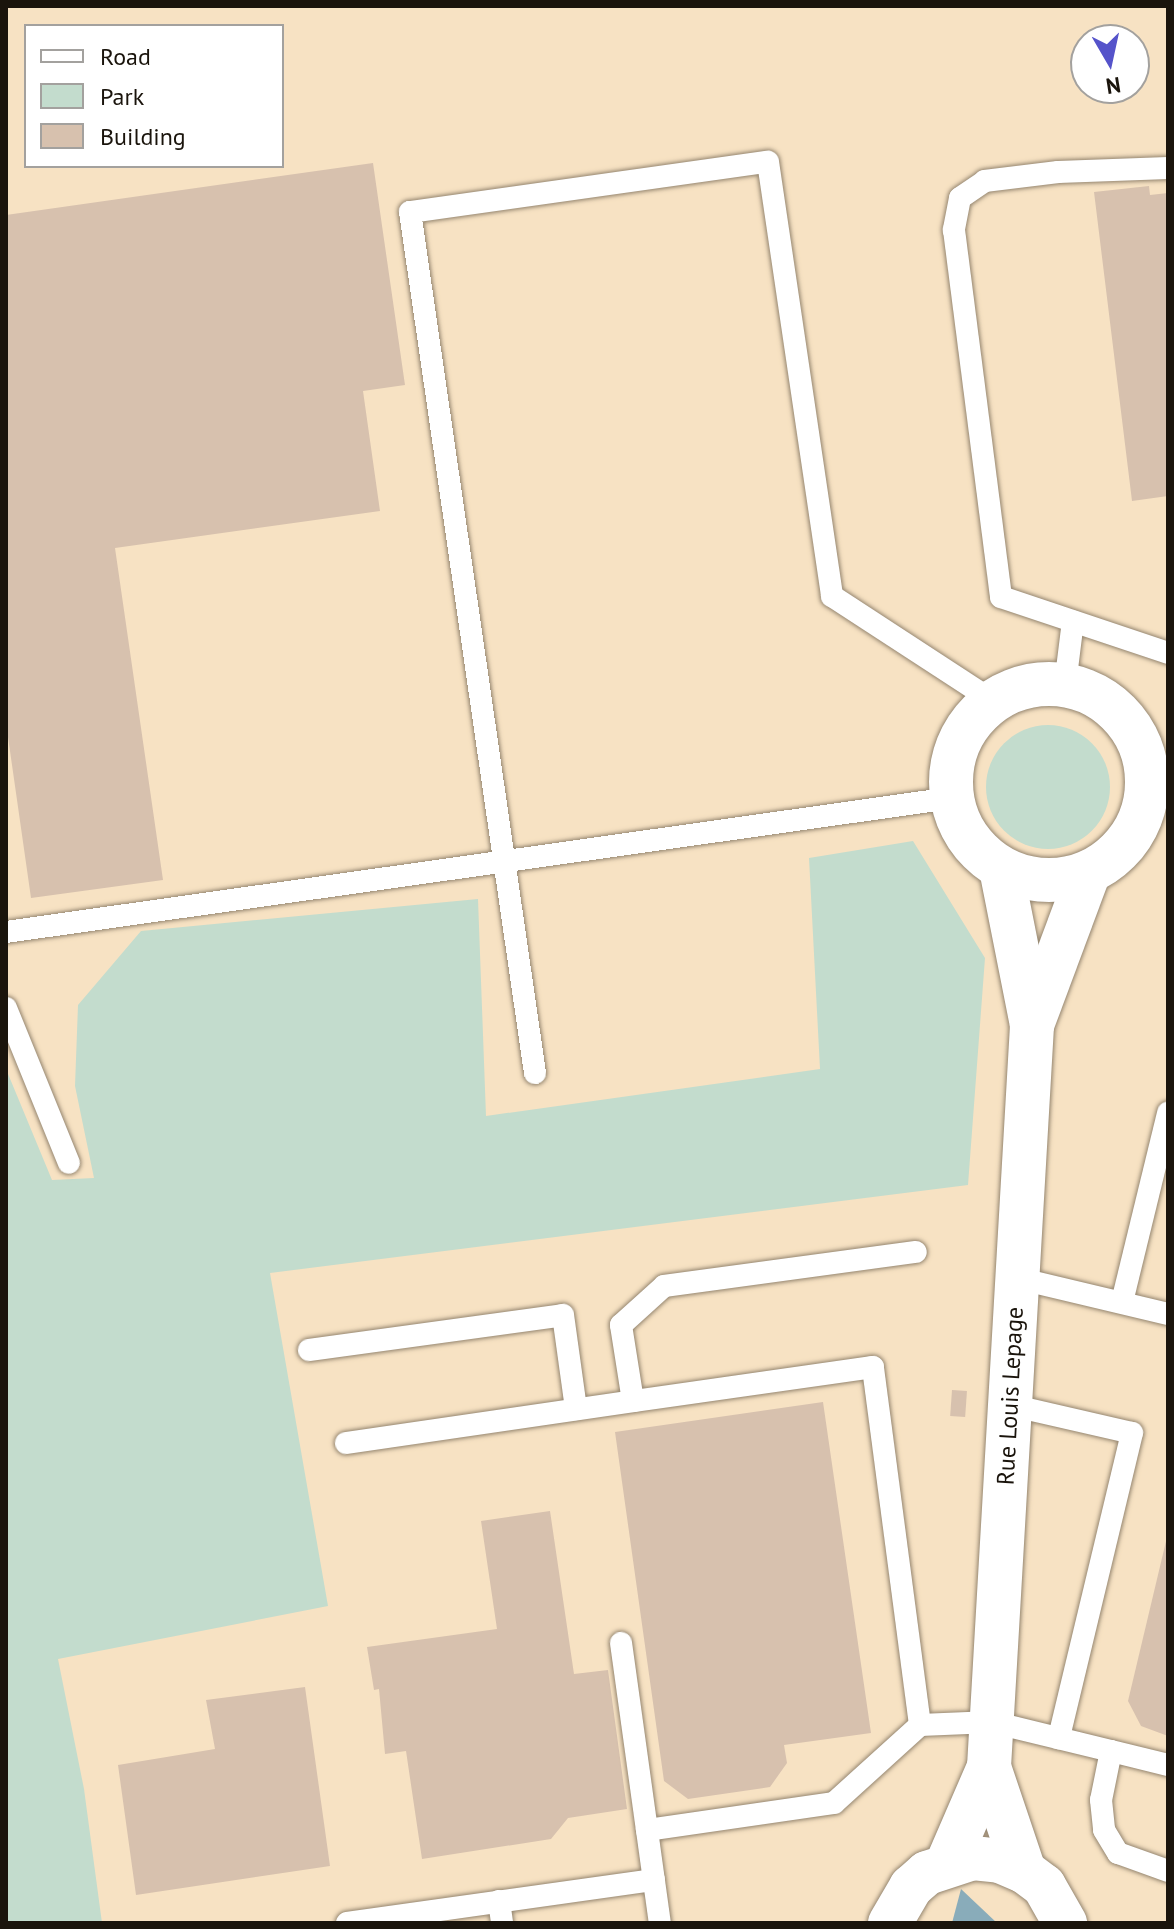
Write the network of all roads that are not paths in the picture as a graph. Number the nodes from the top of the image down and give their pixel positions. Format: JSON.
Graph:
{"nodes":[{"id":1,"x":1168,"y":168,"type":"edge"},
{"id":2,"x":1073,"y":621,"type":"junction"},
{"id":3,"x":1168,"y":653,"type":"edge"},
{"id":4,"x":1065,"y":685,"type":"junction"},
{"id":5,"x":993,"y":701,"type":"junction"},
{"id":6,"x":1127,"y":722,"type":"junction"},
{"id":7,"x":1168,"y":736,"type":"edge"},
{"id":8,"x":951,"y":798,"type":"junction"},
{"id":9,"x":1149,"y":830,"type":"edge"},
{"id":10,"x":504,"y":862,"type":"junction"},
{"id":11,"x":1001,"y":869,"type":"junction"},
{"id":12,"x":1089,"y":872,"type":"junction"},
{"id":13,"x":6,"y":932,"type":"edge"},
{"id":14,"x":6,"y":1008,"type":"edge"},
{"id":15,"x":1032,"y":1025,"type":"junction"},
{"id":16,"x":535,"y":1073,"type":"dead end"},
{"id":17,"x":1168,"y":1113,"type":"edge"},
{"id":18,"x":69,"y":1163,"type":"dead end"},
{"id":19,"x":916,"y":1252,"type":"dead end"},
{"id":20,"x":1017,"y":1278,"type":"junction"},
{"id":21,"x":1122,"y":1302,"type":"junction"},
{"id":22,"x":1168,"y":1314,"type":"edge"},
{"id":23,"x":309,"y":1350,"type":"dead end"},
{"id":24,"x":633,"y":1401,"type":"junction"},
{"id":25,"x":1010,"y":1405,"type":"junction"},
{"id":26,"x":576,"y":1409,"type":"junction"},
{"id":27,"x":346,"y":1443,"type":"dead end"},
{"id":28,"x":621,"y":1643,"type":"dead end"},
{"id":29,"x":992,"y":1722,"type":"junction"},
{"id":30,"x":920,"y":1725,"type":"junction"},
{"id":31,"x":1059,"y":1738,"type":"junction"},
{"id":32,"x":1111,"y":1751,"type":"junction"},
{"id":33,"x":1168,"y":1765,"type":"edge"},
{"id":34,"x":989,"y":1767,"type":"junction"},
{"id":35,"x":647,"y":1830,"type":"junction"},
{"id":36,"x":947,"y":1864,"type":"junction"},
{"id":37,"x":1024,"y":1871,"type":"junction"},
{"id":38,"x":1168,"y":1871,"type":"edge"},
{"id":39,"x":654,"y":1880,"type":"junction"},
{"id":40,"x":500,"y":1912,"type":"edge"},
{"id":41,"x":347,"y":1923,"type":"edge"},
{"id":42,"x":660,"y":1923,"type":"edge"},
{"id":43,"x":890,"y":1923,"type":"edge"},
{"id":44,"x":1065,"y":1923,"type":"edge"}],
"edges":[{"from":1,"to":2,"type":"lane"},
{"from":2,"to":3,"type":"lane"},
{"from":2,"to":4,"type":"lane"},
{"from":4,"to":5,"type":"street"},
{"from":4,"to":6,"type":"street"},
{"from":5,"to":8,"type":"street"},
{"from":5,"to":10,"type":"lane"},
{"from":6,"to":7,"type":"street"},
{"from":6,"to":9,"type":"street"},
{"from":8,"to":10,"type":"lane"},
{"from":8,"to":11,"type":"street"},
{"from":9,"to":12,"type":"street"},
{"from":10,"to":13,"type":"lane"},
{"from":10,"to":16,"type":"lane"},
{"from":11,"to":12,"type":"street"},
{"from":11,"to":15,"type":"street","name":"Rue Louis Lepage"},
{"from":12,"to":15,"type":"street","name":"Rue Louis Lepage"},
{"from":14,"to":18,"type":"lane"},
{"from":15,"to":20,"type":"street","name":"Rue Louis Lepage"},
{"from":17,"to":21,"type":"lane"},
{"from":19,"to":24,"type":"lane"},
{"from":20,"to":21,"type":"lane"},
{"from":20,"to":25,"type":"street","name":"Rue Louis Lepage"},
{"from":21,"to":22,"type":"lane"},
{"from":23,"to":26,"type":"lane"},
{"from":24,"to":26,"type":"lane"},
{"from":24,"to":30,"type":"lane"},
{"from":25,"to":29,"type":"street","name":"Rue Louis Lepage"},
{"from":25,"to":31,"type":"lane"},
{"from":26,"to":27,"type":"lane"},
{"from":28,"to":35,"type":"lane"},
{"from":29,"to":30,"type":"lane"},
{"from":29,"to":31,"type":"lane"},
{"from":29,"to":34,"type":"street","name":"Rue Louis Lepage"},
{"from":30,"to":35,"type":"lane"},
{"from":31,"to":32,"type":"lane"},
{"from":32,"to":33,"type":"lane"},
{"from":32,"to":38,"type":"lane"},
{"from":34,"to":36,"type":"street","name":"Rue Louis Lepage"},
{"from":34,"to":37,"type":"street","name":"Rue Louis Lepage"},
{"from":35,"to":39,"type":"lane"},
{"from":36,"to":37,"type":"street"},
{"from":36,"to":43,"type":"street"},
{"from":37,"to":44,"type":"street"},
{"from":39,"to":40,"type":"lane"},
{"from":39,"to":42,"type":"lane"},
{"from":40,"to":41,"type":"lane"}]}
